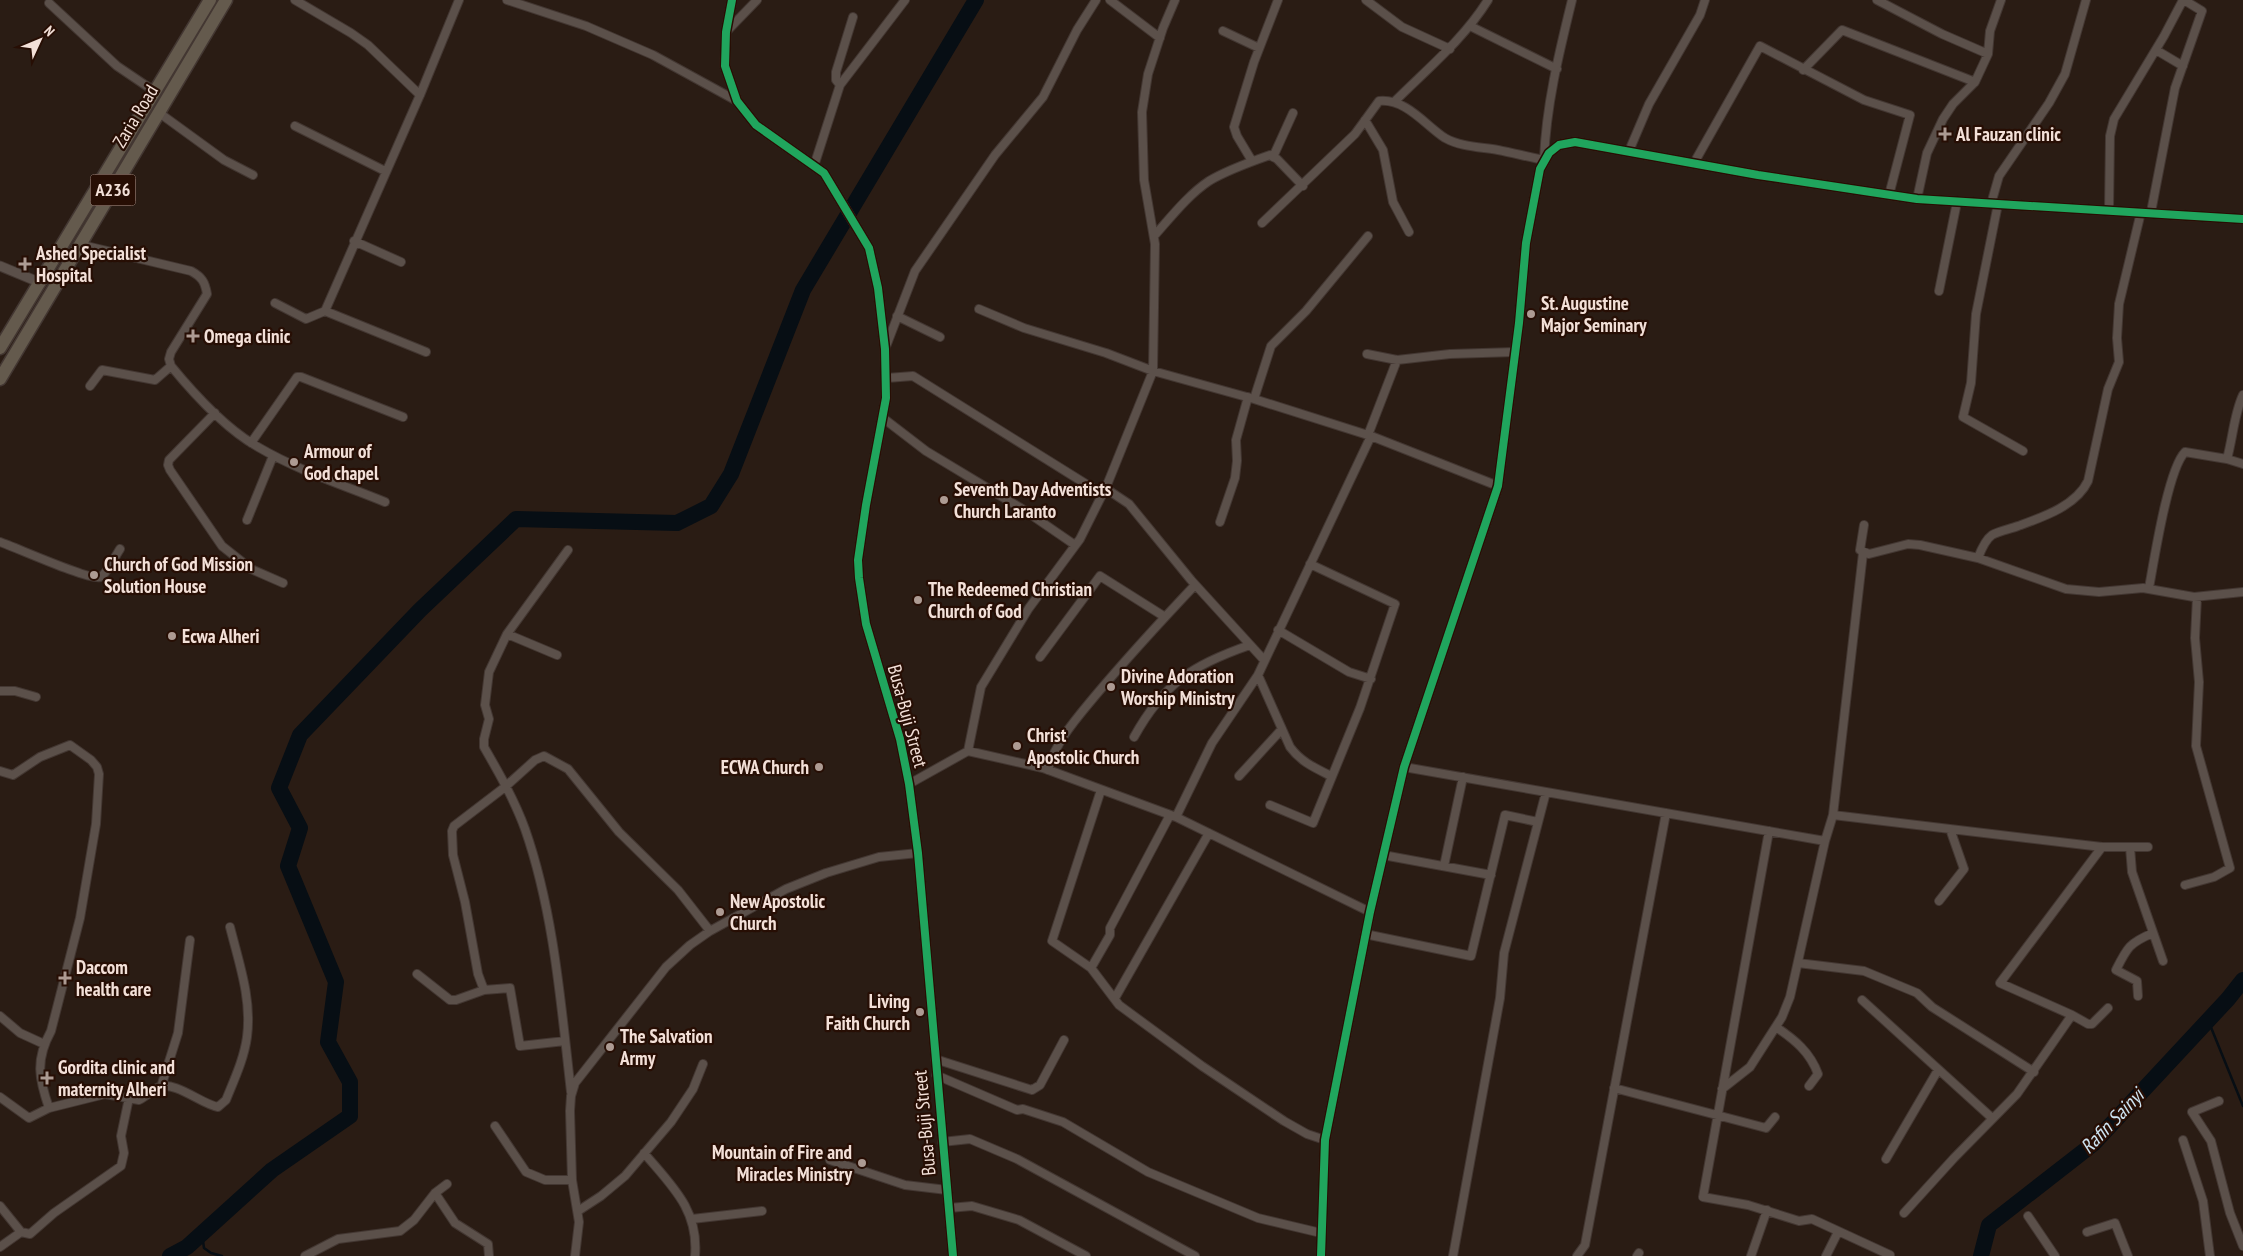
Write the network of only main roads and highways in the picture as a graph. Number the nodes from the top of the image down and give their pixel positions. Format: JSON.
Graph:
{"nodes":[{"id":1,"x":210,"y":0,"type":"edge"},
{"id":2,"x":226,"y":0,"type":"edge"},
{"id":3,"x":163,"y":76,"type":"junction"},
{"id":4,"x":175,"y":85,"type":"junction"},
{"id":5,"x":0,"y":348,"type":"edge"},
{"id":6,"x":0,"y":379,"type":"edge"}],
"edges":[{"from":1,"to":3,"type":"highway","number":"A236"},
{"from":2,"to":4,"type":"highway","name":"Zaria Road","number":"A236"},
{"from":3,"to":4,"type":"highway"},
{"from":3,"to":5,"type":"highway","number":"A236"},
{"from":4,"to":6,"type":"highway","name":"Zaria Road","number":"A236"}]}
